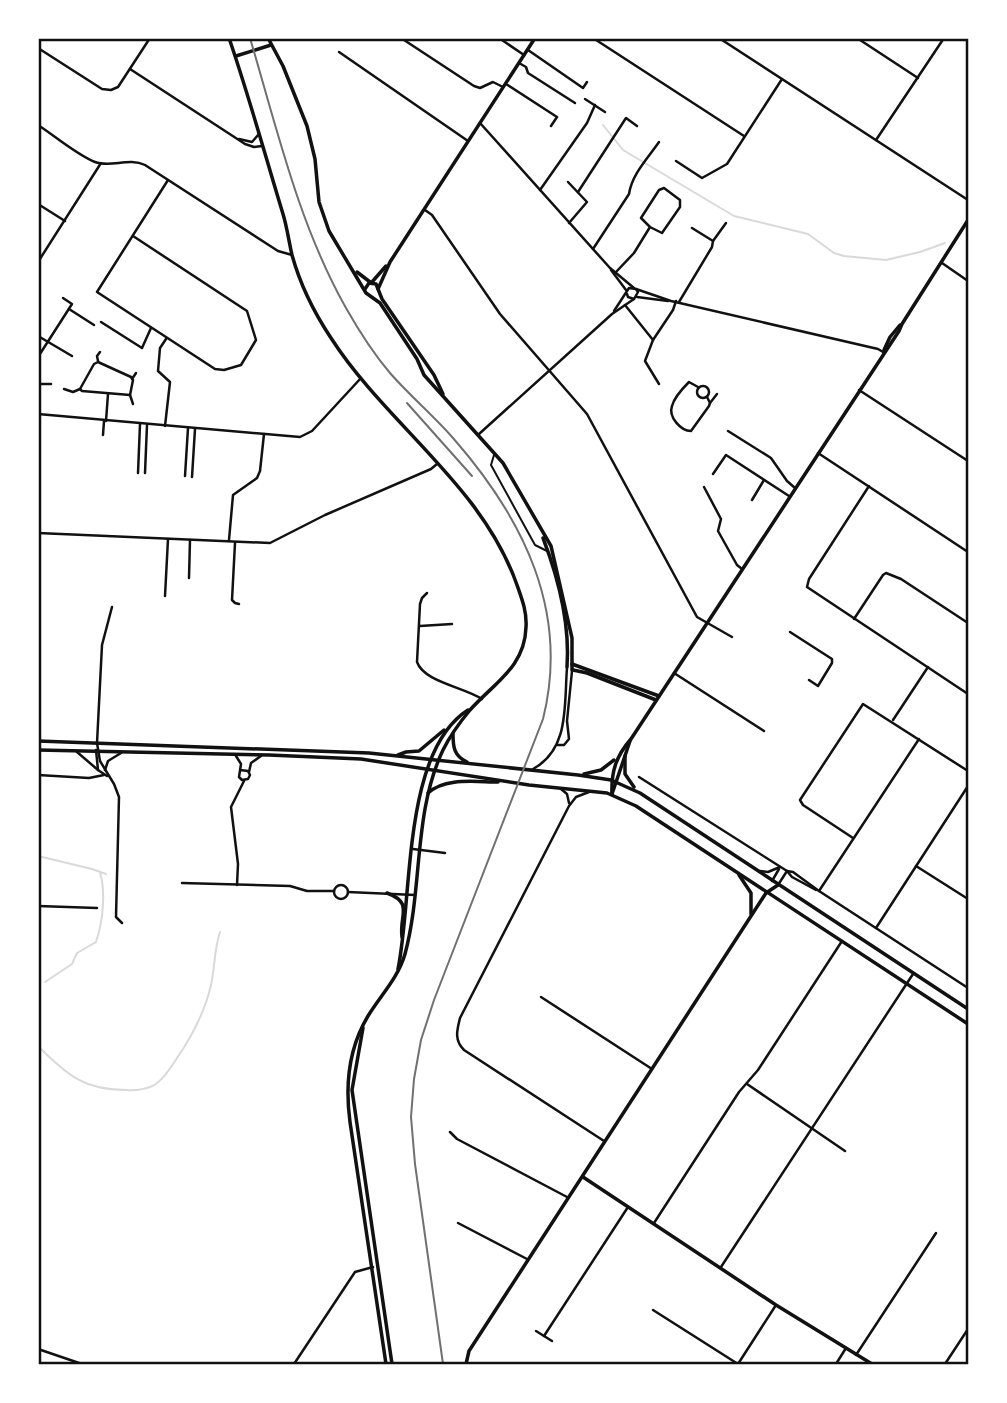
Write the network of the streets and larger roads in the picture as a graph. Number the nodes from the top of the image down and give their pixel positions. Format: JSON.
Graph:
{"nodes":[{"id":1,"x":150,"y":38,"type":"edge"},
{"id":2,"x":229,"y":38,"type":"edge"},
{"id":3,"x":268,"y":38,"type":"edge"},
{"id":4,"x":401,"y":38,"type":"edge"},
{"id":5,"x":499,"y":38,"type":"edge"},
{"id":6,"x":535,"y":38,"type":"edge"},
{"id":7,"x":593,"y":38,"type":"edge"},
{"id":8,"x":719,"y":38,"type":"edge"},
{"id":9,"x":857,"y":38,"type":"edge"},
{"id":10,"x":944,"y":38,"type":"edge"},
{"id":11,"x":271,"y":45,"type":"junction"},
{"id":12,"x":38,"y":48,"type":"edge"},
{"id":13,"x":528,"y":50,"type":"junction"},
{"id":14,"x":339,"y":52,"type":"dead end"},
{"id":15,"x":524,"y":55,"type":"junction"},
{"id":16,"x":236,"y":57,"type":"junction"},
{"id":17,"x":519,"y":63,"type":"junction"},
{"id":18,"x":130,"y":69,"type":"junction"},
{"id":19,"x":918,"y":78,"type":"junction"},
{"id":20,"x":782,"y":79,"type":"junction"},
{"id":21,"x":587,"y":82,"type":"dead end"},
{"id":22,"x":505,"y":86,"type":"junction"},
{"id":23,"x":585,"y":99,"type":"dead end"},
{"id":24,"x":575,"y":103,"type":"dead end"},
{"id":25,"x":595,"y":105,"type":"junction"},
{"id":26,"x":605,"y":112,"type":"dead end"},
{"id":27,"x":480,"y":123,"type":"junction"},
{"id":28,"x":38,"y":125,"type":"edge"},
{"id":29,"x":637,"y":126,"type":"dead end"},
{"id":30,"x":551,"y":127,"type":"dead end"},
{"id":31,"x":259,"y":134,"type":"junction"},
{"id":32,"x":744,"y":136,"type":"junction"},
{"id":33,"x":235,"y":138,"type":"junction"},
{"id":34,"x":876,"y":140,"type":"junction"},
{"id":35,"x":468,"y":141,"type":"junction"},
{"id":36,"x":659,"y":142,"type":"dead end"},
{"id":37,"x":262,"y":146,"type":"junction"},
{"id":38,"x":676,"y":161,"type":"dead end"},
{"id":39,"x":101,"y":163,"type":"junction"},
{"id":40,"x":168,"y":180,"type":"junction"},
{"id":41,"x":568,"y":182,"type":"dead end"},
{"id":42,"x":540,"y":190,"type":"junction"},
{"id":43,"x":578,"y":192,"type":"junction"},
{"id":44,"x":968,"y":200,"type":"edge"},
{"id":45,"x":38,"y":204,"type":"edge"},
{"id":46,"x":425,"y":209,"type":"junction"},
{"id":47,"x":968,"y":220,"type":"edge"},
{"id":48,"x":65,"y":221,"type":"junction"},
{"id":49,"x":569,"y":223,"type":"junction"},
{"id":50,"x":726,"y":223,"type":"dead end"},
{"id":51,"x":650,"y":228,"type":"junction"},
{"id":52,"x":692,"y":228,"type":"dead end"},
{"id":53,"x":132,"y":236,"type":"junction"},
{"id":54,"x":713,"y":241,"type":"junction"},
{"id":55,"x":593,"y":249,"type":"junction"},
{"id":56,"x":292,"y":255,"type":"junction"},
{"id":57,"x":38,"y":262,"type":"edge"},
{"id":58,"x":390,"y":262,"type":"junction"},
{"id":59,"x":941,"y":263,"type":"junction"},
{"id":60,"x":353,"y":268,"type":"junction"},
{"id":61,"x":610,"y":268,"type":"junction"},
{"id":62,"x":616,"y":272,"type":"junction"},
{"id":63,"x":968,"y":281,"type":"edge"},
{"id":64,"x":371,"y":282,"type":"junction"},
{"id":65,"x":635,"y":288,"type":"junction"},
{"id":66,"x":365,"y":289,"type":"junction"},
{"id":67,"x":378,"y":289,"type":"junction"},
{"id":68,"x":627,"y":293,"type":"junction"},
{"id":69,"x":368,"y":295,"type":"junction"},
{"id":70,"x":63,"y":298,"type":"dead end"},
{"id":71,"x":635,"y":298,"type":"junction"},
{"id":72,"x":675,"y":301,"type":"junction"},
{"id":73,"x":625,"y":305,"type":"junction"},
{"id":74,"x":69,"y":309,"type":"junction"},
{"id":75,"x":612,"y":314,"type":"junction"},
{"id":76,"x":101,"y":322,"type":"dead end"},
{"id":77,"x":93,"y":325,"type":"dead end"},
{"id":78,"x":151,"y":328,"type":"junction"},
{"id":79,"x":38,"y":336,"type":"edge"},
{"id":80,"x":167,"y":338,"type":"junction"},
{"id":81,"x":653,"y":340,"type":"junction"},
{"id":82,"x":49,"y":342,"type":"junction"},
{"id":83,"x":100,"y":352,"type":"dead end"},
{"id":84,"x":883,"y":352,"type":"junction"},
{"id":85,"x":72,"y":356,"type":"dead end"},
{"id":86,"x":38,"y":357,"type":"edge"},
{"id":87,"x":98,"y":362,"type":"junction"},
{"id":88,"x":550,"y":370,"type":"junction"},
{"id":89,"x":136,"y":373,"type":"dead end"},
{"id":90,"x":434,"y":375,"type":"junction"},
{"id":91,"x":132,"y":379,"type":"junction"},
{"id":92,"x":361,"y":379,"type":"junction"},
{"id":93,"x":428,"y":381,"type":"junction"},
{"id":94,"x":38,"y":384,"type":"edge"},
{"id":95,"x":51,"y":384,"type":"dead end"},
{"id":96,"x":659,"y":384,"type":"dead end"},
{"id":97,"x":698,"y":387,"type":"junction"},
{"id":98,"x":64,"y":389,"type":"dead end"},
{"id":99,"x":80,"y":389,"type":"junction"},
{"id":100,"x":859,"y":390,"type":"junction"},
{"id":101,"x":107,"y":394,"type":"junction"},
{"id":102,"x":717,"y":394,"type":"dead end"},
{"id":103,"x":130,"y":395,"type":"junction"},
{"id":104,"x":707,"y":397,"type":"junction"},
{"id":105,"x":447,"y":399,"type":"junction"},
{"id":106,"x":710,"y":403,"type":"junction"},
{"id":107,"x":133,"y":404,"type":"dead end"},
{"id":108,"x":38,"y":414,"type":"edge"},
{"id":109,"x":105,"y":421,"type":"junction"},
{"id":110,"x":140,"y":424,"type":"junction"},
{"id":111,"x":148,"y":425,"type":"junction"},
{"id":112,"x":165,"y":426,"type":"junction"},
{"id":113,"x":188,"y":428,"type":"junction"},
{"id":114,"x":195,"y":429,"type":"junction"},
{"id":115,"x":728,"y":430,"type":"dead end"},
{"id":116,"x":264,"y":434,"type":"junction"},
{"id":117,"x":479,"y":435,"type":"junction"},
{"id":118,"x":103,"y":436,"type":"dead end"},
{"id":119,"x":818,"y":453,"type":"junction"},
{"id":120,"x":968,"y":461,"type":"edge"},
{"id":121,"x":437,"y":464,"type":"junction"},
{"id":122,"x":138,"y":473,"type":"dead end"},
{"id":123,"x":145,"y":473,"type":"dead end"},
{"id":124,"x":713,"y":474,"type":"dead end"},
{"id":125,"x":185,"y":476,"type":"dead end"},
{"id":126,"x":192,"y":477,"type":"dead end"},
{"id":127,"x":764,"y":480,"type":"junction"},
{"id":128,"x":869,"y":486,"type":"junction"},
{"id":129,"x":704,"y":487,"type":"dead end"},
{"id":130,"x":795,"y":488,"type":"junction"},
{"id":131,"x":789,"y":496,"type":"junction"},
{"id":132,"x":752,"y":500,"type":"dead end"},
{"id":133,"x":38,"y":533,"type":"edge"},
{"id":134,"x":168,"y":539,"type":"junction"},
{"id":135,"x":190,"y":540,"type":"junction"},
{"id":136,"x":229,"y":541,"type":"junction"},
{"id":137,"x":235,"y":542,"type":"junction"},
{"id":138,"x":968,"y":552,"type":"edge"},
{"id":139,"x":742,"y":569,"type":"junction"},
{"id":140,"x":190,"y":578,"type":"dead end"},
{"id":141,"x":427,"y":593,"type":"dead end"},
{"id":142,"x":165,"y":596,"type":"dead end"},
{"id":143,"x":239,"y":604,"type":"dead end"},
{"id":144,"x":112,"y":607,"type":"dead end"},
{"id":145,"x":854,"y":619,"type":"junction"},
{"id":146,"x":707,"y":623,"type":"junction"},
{"id":147,"x":968,"y":623,"type":"edge"},
{"id":148,"x":452,"y":624,"type":"dead end"},
{"id":149,"x":419,"y":626,"type":"junction"},
{"id":150,"x":790,"y":632,"type":"dead end"},
{"id":151,"x":569,"y":633,"type":"junction"},
{"id":152,"x":732,"y":637,"type":"dead end"},
{"id":153,"x":572,"y":664,"type":"junction"},
{"id":154,"x":567,"y":667,"type":"junction"},
{"id":155,"x":928,"y":667,"type":"junction"},
{"id":156,"x":572,"y":670,"type":"junction"},
{"id":157,"x":674,"y":673,"type":"junction"},
{"id":158,"x":809,"y":680,"type":"dead end"},
{"id":159,"x":615,"y":681,"type":"junction"},
{"id":160,"x":968,"y":694,"type":"edge"},
{"id":161,"x":658,"y":698,"type":"junction"},
{"id":162,"x":482,"y":699,"type":"junction"},
{"id":163,"x":472,"y":708,"type":"junction"},
{"id":164,"x":893,"y":721,"type":"junction"},
{"id":165,"x":449,"y":726,"type":"junction"},
{"id":166,"x":561,"y":730,"type":"junction"},
{"id":167,"x":568,"y":731,"type":"junction"},
{"id":168,"x":764,"y":731,"type":"dead end"},
{"id":169,"x":453,"y":732,"type":"junction"},
{"id":170,"x":631,"y":739,"type":"junction"},
{"id":171,"x":919,"y":739,"type":"junction"},
{"id":172,"x":38,"y":741,"type":"edge"},
{"id":173,"x":97,"y":743,"type":"junction"},
{"id":174,"x":557,"y":745,"type":"junction"},
{"id":175,"x":38,"y":750,"type":"edge"},
{"id":176,"x":77,"y":752,"type":"junction"},
{"id":177,"x":97,"y":752,"type":"junction"},
{"id":178,"x":121,"y":753,"type":"junction"},
{"id":179,"x":234,"y":754,"type":"junction"},
{"id":180,"x":625,"y":754,"type":"junction"},
{"id":181,"x":264,"y":755,"type":"junction"},
{"id":182,"x":398,"y":755,"type":"junction"},
{"id":183,"x":618,"y":755,"type":"junction"},
{"id":184,"x":430,"y":759,"type":"junction"},
{"id":185,"x":438,"y":760,"type":"junction"},
{"id":186,"x":473,"y":765,"type":"junction"},
{"id":187,"x":426,"y":768,"type":"junction"},
{"id":188,"x":435,"y":769,"type":"junction"},
{"id":189,"x":98,"y":770,"type":"junction"},
{"id":190,"x":531,"y":770,"type":"junction"},
{"id":191,"x":240,"y":771,"type":"junction"},
{"id":192,"x":968,"y":771,"type":"edge"},
{"id":193,"x":249,"y":772,"type":"junction"},
{"id":194,"x":106,"y":774,"type":"junction"},
{"id":195,"x":38,"y":775,"type":"edge"},
{"id":196,"x":578,"y":775,"type":"junction"},
{"id":197,"x":639,"y":776,"type":"dead end"},
{"id":198,"x":611,"y":780,"type":"junction"},
{"id":199,"x":244,"y":781,"type":"junction"},
{"id":200,"x":504,"y":782,"type":"junction"},
{"id":201,"x":617,"y":782,"type":"junction"},
{"id":202,"x":968,"y":786,"type":"edge"},
{"id":203,"x":559,"y":788,"type":"junction"},
{"id":204,"x":592,"y":791,"type":"junction"},
{"id":205,"x":428,"y":793,"type":"junction"},
{"id":206,"x":640,"y":793,"type":"junction"},
{"id":207,"x":612,"y":794,"type":"junction"},
{"id":208,"x":569,"y":806,"type":"junction"},
{"id":209,"x":853,"y":838,"type":"junction"},
{"id":210,"x":413,"y":849,"type":"junction"},
{"id":211,"x":420,"y":850,"type":"junction"},
{"id":212,"x":445,"y":853,"type":"dead end"},
{"id":213,"x":916,"y":866,"type":"junction"},
{"id":214,"x":780,"y":867,"type":"junction"},
{"id":215,"x":752,"y":868,"type":"junction"},
{"id":216,"x":787,"y":871,"type":"junction"},
{"id":217,"x":739,"y":875,"type":"junction"},
{"id":218,"x":772,"y":881,"type":"junction"},
{"id":219,"x":182,"y":883,"type":"dead end"},
{"id":220,"x":237,"y":885,"type":"junction"},
{"id":221,"x":778,"y":885,"type":"junction"},
{"id":222,"x":334,"y":891,"type":"junction"},
{"id":223,"x":819,"y":891,"type":"junction"},
{"id":224,"x":348,"y":892,"type":"junction"},
{"id":225,"x":387,"y":893,"type":"junction"},
{"id":226,"x":766,"y":893,"type":"junction"},
{"id":227,"x":409,"y":894,"type":"junction"},
{"id":228,"x":415,"y":895,"type":"junction"},
{"id":229,"x":968,"y":899,"type":"edge"},
{"id":230,"x":38,"y":906,"type":"edge"},
{"id":231,"x":97,"y":908,"type":"dead end"},
{"id":232,"x":749,"y":919,"type":"junction"},
{"id":233,"x":122,"y":922,"type":"dead end"},
{"id":234,"x":876,"y":928,"type":"junction"},
{"id":235,"x":842,"y":942,"type":"junction"},
{"id":236,"x":403,"y":943,"type":"junction"},
{"id":237,"x":913,"y":973,"type":"junction"},
{"id":238,"x":397,"y":974,"type":"junction"},
{"id":239,"x":906,"y":984,"type":"junction"},
{"id":240,"x":968,"y":988,"type":"edge"},
{"id":241,"x":541,"y":997,"type":"dead end"},
{"id":242,"x":968,"y":1009,"type":"edge"},
{"id":243,"x":968,"y":1024,"type":"edge"},
{"id":244,"x":652,"y":1069,"type":"junction"},
{"id":245,"x":747,"y":1084,"type":"junction"},
{"id":246,"x":812,"y":1127,"type":"junction"},
{"id":247,"x":450,"y":1132,"type":"dead end"},
{"id":248,"x":605,"y":1141,"type":"junction"},
{"id":249,"x":845,"y":1151,"type":"dead end"},
{"id":250,"x":583,"y":1177,"type":"junction"},
{"id":251,"x":567,"y":1197,"type":"junction"},
{"id":252,"x":628,"y":1207,"type":"junction"},
{"id":253,"x":458,"y":1223,"type":"dead end"},
{"id":254,"x":654,"y":1223,"type":"junction"},
{"id":255,"x":936,"y":1233,"type":"dead end"},
{"id":256,"x":527,"y":1259,"type":"junction"},
{"id":257,"x":374,"y":1266,"type":"junction"},
{"id":258,"x":721,"y":1267,"type":"junction"},
{"id":259,"x":776,"y":1305,"type":"junction"},
{"id":260,"x":653,"y":1310,"type":"dead end"},
{"id":261,"x":968,"y":1329,"type":"edge"},
{"id":262,"x":536,"y":1331,"type":"dead end"},
{"id":263,"x":544,"y":1336,"type":"junction"},
{"id":264,"x":552,"y":1341,"type":"dead end"},
{"id":265,"x":846,"y":1348,"type":"junction"},
{"id":266,"x":38,"y":1349,"type":"edge"},
{"id":267,"x":856,"y":1354,"type":"junction"},
{"id":268,"x":82,"y":1364,"type":"edge"},
{"id":269,"x":294,"y":1364,"type":"edge"},
{"id":270,"x":386,"y":1364,"type":"edge"},
{"id":271,"x":392,"y":1364,"type":"edge"},
{"id":272,"x":466,"y":1364,"type":"edge"},
{"id":273,"x":738,"y":1364,"type":"edge"},
{"id":274,"x":835,"y":1364,"type":"edge"},
{"id":275,"x":872,"y":1364,"type":"edge"},
{"id":276,"x":945,"y":1364,"type":"edge"}],
"edges":[{"from":1,"to":18,"type":"street"},
{"from":2,"to":16,"type":"street"},
{"from":3,"to":11,"type":"street"},
{"from":4,"to":22,"type":"street"},
{"from":5,"to":15,"type":"street"},
{"from":6,"to":13,"type":"street"},
{"from":7,"to":32,"type":"street"},
{"from":8,"to":20,"type":"street"},
{"from":9,"to":19,"type":"street"},
{"from":10,"to":19,"type":"street"},
{"from":11,"to":16,"type":"street"},
{"from":11,"to":60,"type":"street"},
{"from":12,"to":18,"type":"street"},
{"from":13,"to":15,"type":"street"},
{"from":13,"to":21,"type":"street"},
{"from":14,"to":35,"type":"street"},
{"from":15,"to":17,"type":"street"},
{"from":16,"to":31,"type":"street"},
{"from":17,"to":22,"type":"street"},
{"from":17,"to":24,"type":"street"},
{"from":18,"to":33,"type":"street"},
{"from":19,"to":34,"type":"street"},
{"from":20,"to":32,"type":"street"},
{"from":20,"to":34,"type":"street"},
{"from":22,"to":27,"type":"street"},
{"from":22,"to":30,"type":"street"},
{"from":23,"to":25,"type":"street"},
{"from":25,"to":26,"type":"street"},
{"from":25,"to":42,"type":"street"},
{"from":27,"to":35,"type":"street"},
{"from":27,"to":42,"type":"street"},
{"from":28,"to":39,"type":"street"},
{"from":29,"to":43,"type":"street"},
{"from":31,"to":33,"type":"street"},
{"from":31,"to":37,"type":"street"},
{"from":32,"to":38,"type":"street"},
{"from":33,"to":37,"type":"street"},
{"from":34,"to":44,"type":"street"},
{"from":35,"to":46,"type":"street"},
{"from":36,"to":55,"type":"street"},
{"from":37,"to":56,"type":"street"},
{"from":39,"to":40,"type":"street"},
{"from":39,"to":48,"type":"street"},
{"from":40,"to":53,"type":"street"},
{"from":40,"to":56,"type":"street"},
{"from":41,"to":43,"type":"street"},
{"from":42,"to":49,"type":"street"},
{"from":43,"to":49,"type":"street"},
{"from":45,"to":48,"type":"street"},
{"from":46,"to":58,"type":"street"},
{"from":46,"to":88,"type":"street"},
{"from":47,"to":59,"type":"street"},
{"from":48,"to":57,"type":"street"},
{"from":49,"to":55,"type":"street"},
{"from":50,"to":54,"type":"street"},
{"from":51,"to":51,"type":"street"},
{"from":51,"to":62,"type":"street"},
{"from":52,"to":54,"type":"street"},
{"from":53,"to":78,"type":"street"},
{"from":53,"to":80,"type":"street"},
{"from":54,"to":72,"type":"street"},
{"from":55,"to":61,"type":"street"},
{"from":56,"to":92,"type":"street"},
{"from":58,"to":64,"type":"street"},
{"from":58,"to":67,"type":"street"},
{"from":59,"to":63,"type":"street"},
{"from":59,"to":84,"type":"street"},
{"from":60,"to":64,"type":"street"},
{"from":60,"to":66,"type":"street"},
{"from":61,"to":62,"type":"street"},
{"from":61,"to":68,"type":"street"},
{"from":62,"to":65,"type":"street"},
{"from":64,"to":66,"type":"street"},
{"from":64,"to":67,"type":"street"},
{"from":65,"to":68,"type":"street"},
{"from":65,"to":71,"type":"street"},
{"from":65,"to":72,"type":"street"},
{"from":66,"to":69,"type":"street"},
{"from":67,"to":69,"type":"street"},
{"from":67,"to":90,"type":"street"},
{"from":68,"to":71,"type":"street"},
{"from":68,"to":75,"type":"street"},
{"from":69,"to":93,"type":"street"},
{"from":70,"to":74,"type":"street"},
{"from":71,"to":72,"type":"street"},
{"from":71,"to":73,"type":"street"},
{"from":72,"to":81,"type":"street"},
{"from":72,"to":84,"type":"street"},
{"from":73,"to":75,"type":"street"},
{"from":73,"to":81,"type":"street"},
{"from":74,"to":77,"type":"street"},
{"from":74,"to":82,"type":"street"},
{"from":75,"to":88,"type":"street"},
{"from":76,"to":78,"type":"street"},
{"from":78,"to":80,"type":"street"},
{"from":79,"to":82,"type":"street"},
{"from":80,"to":112,"type":"street"},
{"from":81,"to":96,"type":"street"},
{"from":82,"to":85,"type":"street"},
{"from":82,"to":86,"type":"street"},
{"from":83,"to":87,"type":"street"},
{"from":84,"to":100,"type":"street"},
{"from":87,"to":91,"type":"street"},
{"from":87,"to":99,"type":"street"},
{"from":88,"to":117,"type":"street"},
{"from":88,"to":146,"type":"street"},
{"from":89,"to":91,"type":"street"},
{"from":90,"to":93,"type":"street"},
{"from":90,"to":105,"type":"street"},
{"from":91,"to":103,"type":"street"},
{"from":92,"to":116,"type":"street"},
{"from":92,"to":121,"type":"street"},
{"from":93,"to":105,"type":"street"},
{"from":94,"to":95,"type":"street"},
{"from":97,"to":104,"type":"street"},
{"from":97,"to":104,"type":"street"},
{"from":97,"to":106,"type":"street"},
{"from":98,"to":99,"type":"street"},
{"from":99,"to":101,"type":"street"},
{"from":100,"to":119,"type":"street"},
{"from":100,"to":120,"type":"street"},
{"from":101,"to":103,"type":"street"},
{"from":101,"to":109,"type":"street"},
{"from":102,"to":106,"type":"street"},
{"from":103,"to":107,"type":"street"},
{"from":104,"to":106,"type":"street"},
{"from":105,"to":117,"type":"street"},
{"from":108,"to":109,"type":"street"},
{"from":109,"to":110,"type":"street"},
{"from":109,"to":118,"type":"street"},
{"from":110,"to":111,"type":"street"},
{"from":110,"to":122,"type":"street"},
{"from":111,"to":112,"type":"street"},
{"from":111,"to":123,"type":"street"},
{"from":112,"to":113,"type":"street"},
{"from":113,"to":114,"type":"street"},
{"from":113,"to":125,"type":"street"},
{"from":114,"to":116,"type":"street"},
{"from":114,"to":126,"type":"street"},
{"from":115,"to":130,"type":"street"},
{"from":116,"to":136,"type":"street"},
{"from":117,"to":151,"type":"street"},
{"from":119,"to":128,"type":"street"},
{"from":119,"to":130,"type":"street"},
{"from":121,"to":137,"type":"street"},
{"from":121,"to":162,"type":"street"},
{"from":124,"to":127,"type":"street"},
{"from":127,"to":131,"type":"street"},
{"from":127,"to":132,"type":"street"},
{"from":128,"to":138,"type":"street"},
{"from":128,"to":145,"type":"street"},
{"from":129,"to":139,"type":"street"},
{"from":130,"to":131,"type":"street"},
{"from":131,"to":139,"type":"street"},
{"from":133,"to":134,"type":"street"},
{"from":134,"to":135,"type":"street"},
{"from":134,"to":142,"type":"street"},
{"from":135,"to":136,"type":"street"},
{"from":135,"to":140,"type":"street"},
{"from":136,"to":137,"type":"street"},
{"from":137,"to":143,"type":"street"},
{"from":139,"to":146,"type":"street"},
{"from":141,"to":149,"type":"street"},
{"from":144,"to":173,"type":"street"},
{"from":145,"to":147,"type":"street"},
{"from":145,"to":155,"type":"street"},
{"from":146,"to":152,"type":"street"},
{"from":146,"to":157,"type":"street"},
{"from":148,"to":149,"type":"street"},
{"from":149,"to":162,"type":"street"},
{"from":150,"to":158,"type":"street"},
{"from":151,"to":153,"type":"street"},
{"from":151,"to":154,"type":"street"},
{"from":153,"to":154,"type":"street"},
{"from":153,"to":156,"type":"street"},
{"from":153,"to":159,"type":"street"},
{"from":154,"to":156,"type":"street"},
{"from":154,"to":166,"type":"street"},
{"from":155,"to":160,"type":"street"},
{"from":155,"to":164,"type":"street"},
{"from":156,"to":159,"type":"street"},
{"from":156,"to":167,"type":"street"},
{"from":157,"to":161,"type":"street"},
{"from":157,"to":168,"type":"street"},
{"from":159,"to":161,"type":"street"},
{"from":161,"to":170,"type":"street"},
{"from":162,"to":163,"type":"street"},
{"from":163,"to":165,"type":"street"},
{"from":163,"to":169,"type":"street"},
{"from":164,"to":171,"type":"street"},
{"from":164,"to":209,"type":"street"},
{"from":165,"to":182,"type":"street"},
{"from":165,"to":184,"type":"street"},
{"from":166,"to":167,"type":"street"},
{"from":166,"to":174,"type":"street"},
{"from":167,"to":174,"type":"street"},
{"from":169,"to":185,"type":"street"},
{"from":169,"to":186,"type":"street"},
{"from":170,"to":180,"type":"street"},
{"from":170,"to":183,"type":"street"},
{"from":171,"to":192,"type":"street"},
{"from":171,"to":209,"type":"street"},
{"from":172,"to":173,"type":"street"},
{"from":173,"to":177,"type":"street"},
{"from":173,"to":182,"type":"street"},
{"from":174,"to":190,"type":"street"},
{"from":175,"to":176,"type":"street"},
{"from":176,"to":177,"type":"street"},
{"from":176,"to":189,"type":"street"},
{"from":177,"to":178,"type":"street"},
{"from":177,"to":189,"type":"street"},
{"from":177,"to":194,"type":"street"},
{"from":178,"to":179,"type":"street"},
{"from":178,"to":194,"type":"street"},
{"from":179,"to":181,"type":"street"},
{"from":179,"to":191,"type":"street"},
{"from":180,"to":201,"type":"street"},
{"from":180,"to":206,"type":"street"},
{"from":181,"to":187,"type":"street"},
{"from":181,"to":193,"type":"street"},
{"from":182,"to":184,"type":"street"},
{"from":183,"to":196,"type":"street"},
{"from":183,"to":198,"type":"street"},
{"from":184,"to":185,"type":"street"},
{"from":184,"to":187,"type":"street"},
{"from":185,"to":186,"type":"street"},
{"from":185,"to":188,"type":"street"},
{"from":186,"to":190,"type":"street"},
{"from":187,"to":188,"type":"street"},
{"from":187,"to":210,"type":"street"},
{"from":188,"to":200,"type":"street"},
{"from":188,"to":205,"type":"street"},
{"from":189,"to":194,"type":"street"},
{"from":190,"to":196,"type":"street"},
{"from":191,"to":193,"type":"street"},
{"from":191,"to":199,"type":"street"},
{"from":193,"to":199,"type":"street"},
{"from":194,"to":195,"type":"street"},
{"from":194,"to":233,"type":"street"},
{"from":196,"to":198,"type":"street"},
{"from":197,"to":214,"type":"street"},
{"from":198,"to":201,"type":"street"},
{"from":198,"to":207,"type":"street"},
{"from":199,"to":220,"type":"street"},
{"from":200,"to":203,"type":"street"},
{"from":200,"to":205,"type":"street"},
{"from":201,"to":206,"type":"street"},
{"from":201,"to":207,"type":"street"},
{"from":202,"to":213,"type":"street"},
{"from":203,"to":204,"type":"street"},
{"from":203,"to":208,"type":"street"},
{"from":204,"to":207,"type":"street"},
{"from":204,"to":208,"type":"street"},
{"from":205,"to":211,"type":"street"},
{"from":206,"to":215,"type":"street"},
{"from":207,"to":217,"type":"street"},
{"from":208,"to":248,"type":"street"},
{"from":209,"to":223,"type":"street"},
{"from":210,"to":211,"type":"street"},
{"from":210,"to":227,"type":"street"},
{"from":211,"to":212,"type":"street"},
{"from":211,"to":228,"type":"street"},
{"from":213,"to":229,"type":"street"},
{"from":213,"to":234,"type":"street"},
{"from":214,"to":215,"type":"street"},
{"from":214,"to":216,"type":"street"},
{"from":214,"to":218,"type":"street"},
{"from":215,"to":218,"type":"street"},
{"from":216,"to":221,"type":"street"},
{"from":216,"to":223,"type":"street"},
{"from":217,"to":226,"type":"street"},
{"from":217,"to":232,"type":"street"},
{"from":218,"to":221,"type":"street"},
{"from":218,"to":226,"type":"street"},
{"from":219,"to":220,"type":"street"},
{"from":220,"to":222,"type":"street"},
{"from":221,"to":226,"type":"street"},
{"from":221,"to":237,"type":"street"},
{"from":222,"to":224,"type":"street"},
{"from":222,"to":224,"type":"street"},
{"from":223,"to":234,"type":"street"},
{"from":224,"to":225,"type":"street"},
{"from":225,"to":227,"type":"street"},
{"from":225,"to":236,"type":"street"},
{"from":226,"to":232,"type":"street"},
{"from":226,"to":235,"type":"street"},
{"from":227,"to":228,"type":"street"},
{"from":227,"to":236,"type":"street"},
{"from":228,"to":238,"type":"street"},
{"from":230,"to":231,"type":"street"},
{"from":232,"to":244,"type":"street"},
{"from":234,"to":240,"type":"street"},
{"from":235,"to":239,"type":"street"},
{"from":235,"to":245,"type":"street"},
{"from":236,"to":238,"type":"street"},
{"from":237,"to":239,"type":"street"},
{"from":237,"to":242,"type":"street"},
{"from":238,"to":257,"type":"street"},
{"from":239,"to":243,"type":"street"},
{"from":239,"to":246,"type":"street"},
{"from":241,"to":244,"type":"street"},
{"from":244,"to":248,"type":"street"},
{"from":245,"to":246,"type":"street"},
{"from":245,"to":254,"type":"street"},
{"from":246,"to":249,"type":"street"},
{"from":246,"to":258,"type":"street"},
{"from":247,"to":251,"type":"street"},
{"from":248,"to":250,"type":"street"},
{"from":250,"to":251,"type":"street"},
{"from":250,"to":252,"type":"street"},
{"from":251,"to":256,"type":"street"},
{"from":252,"to":254,"type":"street"},
{"from":252,"to":263,"type":"street"},
{"from":253,"to":256,"type":"street"},
{"from":254,"to":258,"type":"street"},
{"from":255,"to":267,"type":"street"},
{"from":256,"to":272,"type":"street"},
{"from":257,"to":269,"type":"street"},
{"from":257,"to":270,"type":"street"},
{"from":257,"to":271,"type":"street"},
{"from":258,"to":259,"type":"street"},
{"from":259,"to":265,"type":"street"},
{"from":259,"to":273,"type":"street"},
{"from":260,"to":273,"type":"street"},
{"from":261,"to":276,"type":"street"},
{"from":262,"to":263,"type":"street"},
{"from":263,"to":264,"type":"street"},
{"from":265,"to":267,"type":"street"},
{"from":265,"to":274,"type":"street"},
{"from":266,"to":268,"type":"street"},
{"from":267,"to":275,"type":"street"}]}
